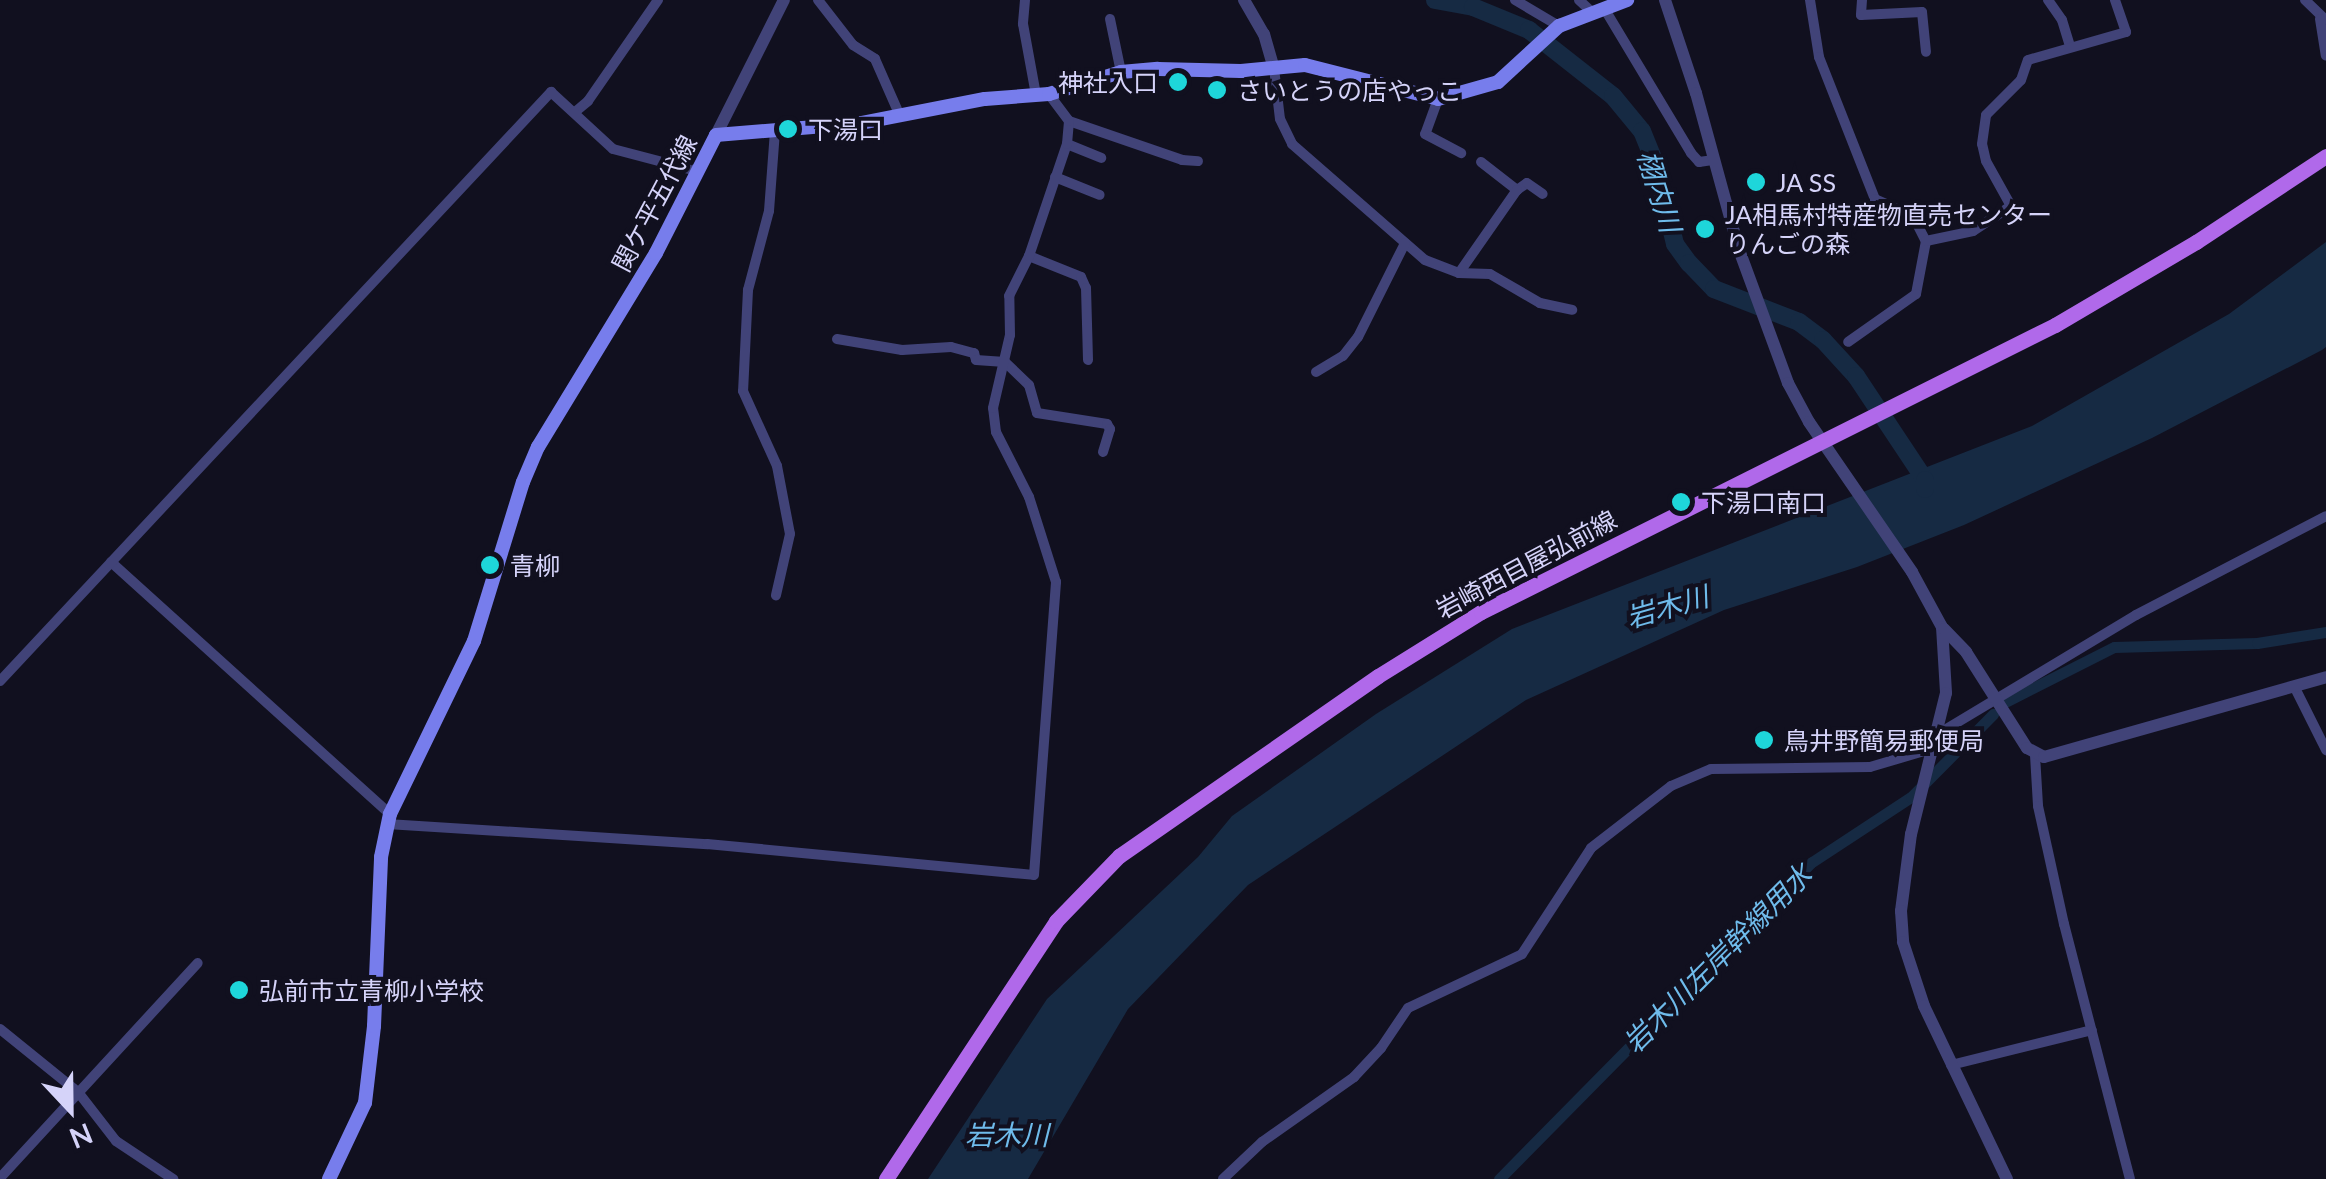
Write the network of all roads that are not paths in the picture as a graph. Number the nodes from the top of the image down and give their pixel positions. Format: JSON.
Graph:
{"nodes":[{"id":1,"x":658,"y":0,"type":"edge"},
{"id":2,"x":784,"y":0,"type":"edge"},
{"id":3,"x":818,"y":0,"type":"edge"},
{"id":4,"x":1025,"y":0,"type":"edge"},
{"id":5,"x":1244,"y":0,"type":"edge"},
{"id":6,"x":1515,"y":0,"type":"edge"},
{"id":7,"x":1578,"y":0,"type":"edge"},
{"id":8,"x":1627,"y":0,"type":"edge"},
{"id":9,"x":1664,"y":0,"type":"edge"},
{"id":10,"x":1810,"y":0,"type":"edge"},
{"id":11,"x":1862,"y":0,"type":"edge"},
{"id":12,"x":2048,"y":0,"type":"edge"},
{"id":13,"x":2115,"y":0,"type":"edge"},
{"id":14,"x":2304,"y":0,"type":"edge"},
{"id":15,"x":1598,"y":10,"type":"junction"},
{"id":16,"x":2323,"y":19,"type":"edge"},
{"id":17,"x":1110,"y":20,"type":"dead end"},
{"id":18,"x":1557,"y":27,"type":"junction"},
{"id":19,"x":2070,"y":47,"type":"junction"},
{"id":20,"x":1926,"y":52,"type":"dead end"},
{"id":21,"x":2326,"y":56,"type":"edge"},
{"id":22,"x":1274,"y":68,"type":"junction"},
{"id":23,"x":1120,"y":72,"type":"junction"},
{"id":24,"x":1042,"y":94,"type":"junction"},
{"id":25,"x":1438,"y":100,"type":"junction"},
{"id":26,"x":575,"y":112,"type":"junction"},
{"id":27,"x":900,"y":116,"type":"junction"},
{"id":28,"x":1070,"y":121,"type":"junction"},
{"id":29,"x":776,"y":132,"type":"junction"},
{"id":30,"x":716,"y":134,"type":"junction"},
{"id":31,"x":1067,"y":144,"type":"junction"},
{"id":32,"x":1461,"y":152,"type":"dead end"},
{"id":33,"x":2326,"y":156,"type":"edge"},
{"id":34,"x":1101,"y":158,"type":"dead end"},
{"id":35,"x":1714,"y":160,"type":"junction"},
{"id":36,"x":1198,"y":161,"type":"dead end"},
{"id":37,"x":1481,"y":162,"type":"dead end"},
{"id":38,"x":697,"y":171,"type":"junction"},
{"id":39,"x":1055,"y":177,"type":"junction"},
{"id":40,"x":1517,"y":190,"type":"junction"},
{"id":41,"x":1543,"y":194,"type":"dead end"},
{"id":42,"x":1100,"y":195,"type":"dead end"},
{"id":43,"x":1926,"y":241,"type":"junction"},
{"id":44,"x":1405,"y":243,"type":"junction"},
{"id":45,"x":1028,"y":256,"type":"junction"},
{"id":46,"x":1460,"y":273,"type":"junction"},
{"id":47,"x":1572,"y":310,"type":"dead end"},
{"id":48,"x":837,"y":339,"type":"dead end"},
{"id":49,"x":1848,"y":342,"type":"dead end"},
{"id":50,"x":1088,"y":360,"type":"dead end"},
{"id":51,"x":1005,"y":362,"type":"junction"},
{"id":52,"x":1316,"y":372,"type":"dead end"},
{"id":53,"x":1821,"y":439,"type":"junction"},
{"id":54,"x":1102,"y":452,"type":"dead end"},
{"id":55,"x":2326,"y":516,"type":"edge"},
{"id":56,"x":111,"y":562,"type":"junction"},
{"id":57,"x":776,"y":596,"type":"dead end"},
{"id":58,"x":1942,"y":627,"type":"junction"},
{"id":59,"x":2326,"y":677,"type":"edge"},
{"id":60,"x":0,"y":681,"type":"edge"},
{"id":61,"x":2294,"y":686,"type":"junction"},
{"id":62,"x":1994,"y":697,"type":"junction"},
{"id":63,"x":1936,"y":741,"type":"junction"},
{"id":64,"x":2326,"y":750,"type":"edge"},
{"id":65,"x":2035,"y":755,"type":"junction"},
{"id":66,"x":389,"y":819,"type":"junction"},
{"id":67,"x":198,"y":963,"type":"dead end"},
{"id":68,"x":0,"y":1030,"type":"edge"},
{"id":69,"x":2092,"y":1030,"type":"junction"},
{"id":70,"x":1952,"y":1064,"type":"junction"},
{"id":71,"x":78,"y":1092,"type":"junction"},
{"id":72,"x":0,"y":1178,"type":"edge"},
{"id":73,"x":174,"y":1179,"type":"edge"},
{"id":74,"x":329,"y":1179,"type":"edge"},
{"id":75,"x":886,"y":1179,"type":"edge"},
{"id":76,"x":1223,"y":1179,"type":"edge"},
{"id":77,"x":2008,"y":1179,"type":"edge"},
{"id":78,"x":2130,"y":1179,"type":"edge"}],
"edges":[{"from":1,"to":26,"type":"street"},
{"from":2,"to":30,"type":"street"},
{"from":3,"to":27,"type":"street"},
{"from":4,"to":24,"type":"street"},
{"from":5,"to":22,"type":"street"},
{"from":6,"to":18,"type":"street"},
{"from":7,"to":15,"type":"street"},
{"from":8,"to":15,"type":"main road"},
{"from":9,"to":35,"type":"street"},
{"from":10,"to":43,"type":"street"},
{"from":11,"to":20,"type":"street"},
{"from":12,"to":19,"type":"street"},
{"from":13,"to":19,"type":"street"},
{"from":14,"to":16,"type":"street"},
{"from":15,"to":18,"type":"main road"},
{"from":15,"to":35,"type":"street"},
{"from":16,"to":21,"type":"street"},
{"from":17,"to":23,"type":"street"},
{"from":18,"to":25,"type":"main road"},
{"from":19,"to":43,"type":"street"},
{"from":22,"to":23,"type":"main road","name":"関ケ平五代線"},
{"from":22,"to":25,"type":"main road","name":"関ケ平五代線"},
{"from":22,"to":44,"type":"street"},
{"from":23,"to":24,"type":"main road","name":"関ケ平五代線"},
{"from":24,"to":27,"type":"main road","name":"関ケ平五代線"},
{"from":24,"to":28,"type":"street"},
{"from":25,"to":32,"type":"street"},
{"from":26,"to":38,"type":"street"},
{"from":26,"to":56,"type":"street"},
{"from":27,"to":29,"type":"main road","name":"関ケ平五代線"},
{"from":28,"to":31,"type":"street"},
{"from":28,"to":36,"type":"street"},
{"from":29,"to":30,"type":"main road","name":"関ケ平五代線"},
{"from":29,"to":57,"type":"street"},
{"from":30,"to":38,"type":"main road","name":"関ケ平五代線"},
{"from":31,"to":34,"type":"street"},
{"from":31,"to":39,"type":"street"},
{"from":33,"to":53,"type":"main road","name":"岩崎西目屋弘前線"},
{"from":35,"to":53,"type":"street"},
{"from":37,"to":40,"type":"street"},
{"from":38,"to":66,"type":"main road","name":"関ケ平五代線"},
{"from":39,"to":42,"type":"street"},
{"from":39,"to":45,"type":"street"},
{"from":40,"to":41,"type":"street"},
{"from":40,"to":46,"type":"street"},
{"from":43,"to":49,"type":"street"},
{"from":44,"to":46,"type":"street"},
{"from":44,"to":52,"type":"street"},
{"from":45,"to":50,"type":"street"},
{"from":45,"to":51,"type":"street"},
{"from":46,"to":47,"type":"street"},
{"from":48,"to":51,"type":"street"},
{"from":51,"to":54,"type":"street"},
{"from":51,"to":66,"type":"street"},
{"from":53,"to":58,"type":"street"},
{"from":53,"to":75,"type":"main road","name":"岩崎西目屋弘前線"},
{"from":55,"to":62,"type":"street"},
{"from":56,"to":60,"type":"street"},
{"from":56,"to":66,"type":"street"},
{"from":58,"to":62,"type":"street"},
{"from":58,"to":63,"type":"street"},
{"from":59,"to":61,"type":"street"},
{"from":61,"to":64,"type":"street"},
{"from":61,"to":65,"type":"street"},
{"from":62,"to":63,"type":"street"},
{"from":62,"to":65,"type":"street"},
{"from":63,"to":70,"type":"street"},
{"from":63,"to":76,"type":"street"},
{"from":65,"to":69,"type":"street"},
{"from":66,"to":74,"type":"main road","name":"関ケ平五代線"},
{"from":67,"to":71,"type":"street"},
{"from":68,"to":71,"type":"street"},
{"from":69,"to":70,"type":"street"},
{"from":69,"to":78,"type":"street"},
{"from":70,"to":77,"type":"street"},
{"from":71,"to":72,"type":"street"},
{"from":71,"to":73,"type":"street"}]}
